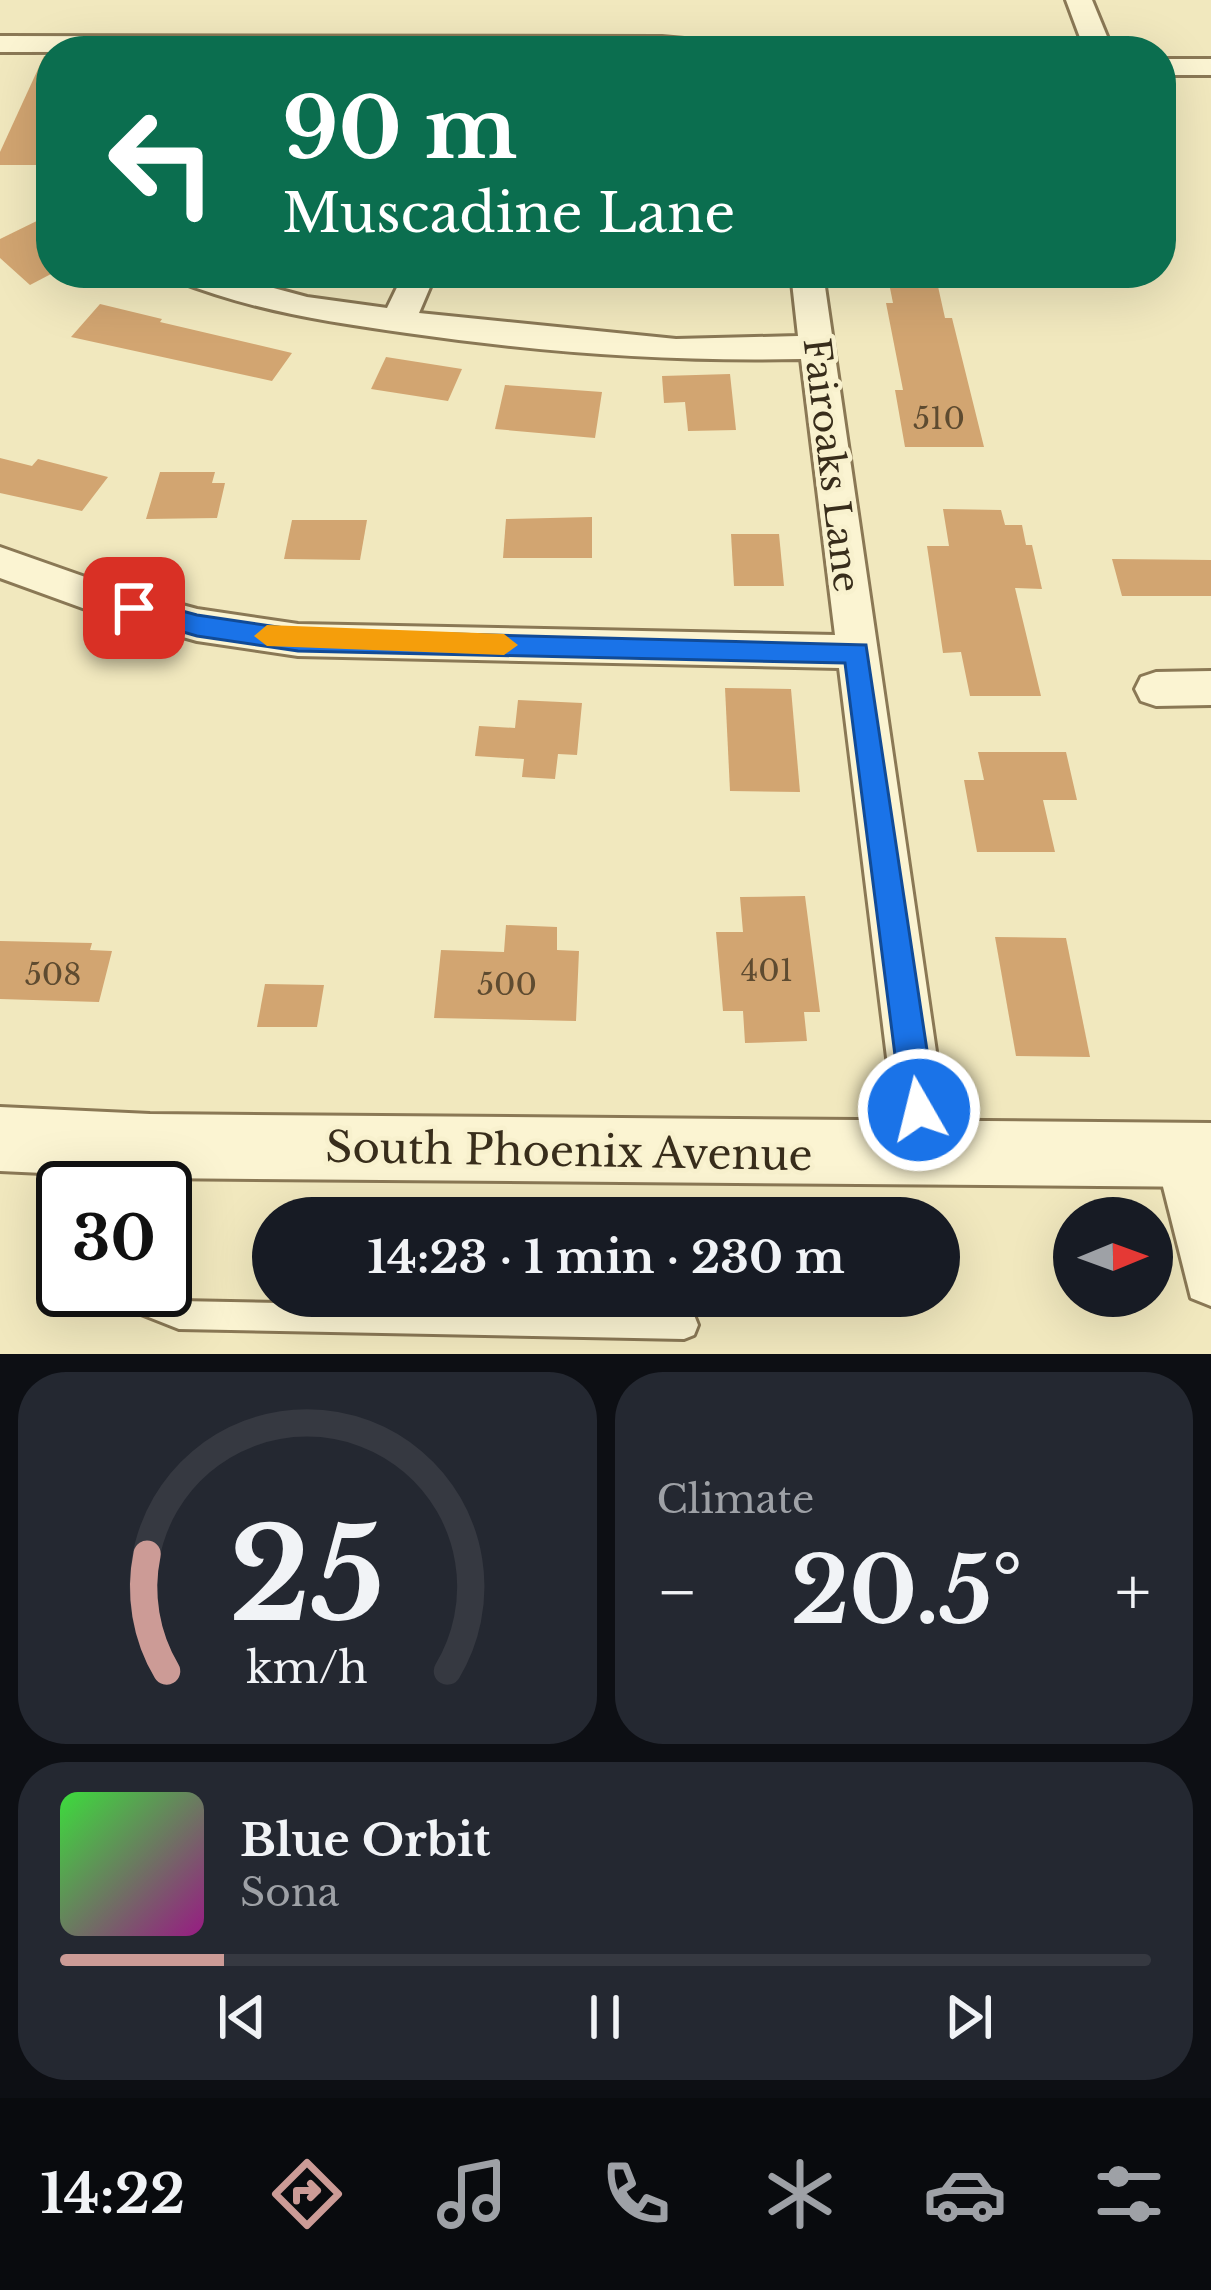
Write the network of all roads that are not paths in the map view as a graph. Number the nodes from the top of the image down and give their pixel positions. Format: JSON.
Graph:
{"nodes":[{"id":1,"x":1079,"y":0,"type":"edge"},
{"id":2,"x":1093,"y":36,"type":"edge"},
{"id":3,"x":0,"y":44,"type":"edge"},
{"id":4,"x":36,"y":45,"type":"edge"},
{"id":5,"x":1176,"y":67,"type":"edge"},
{"id":6,"x":1211,"y":67,"type":"edge"},
{"id":7,"x":226,"y":288,"type":"edge"},
{"id":8,"x":414,"y":288,"type":"edge"},
{"id":9,"x":809,"y":288,"type":"edge"},
{"id":10,"x":400,"y":320,"type":"junction"},
{"id":11,"x":818,"y":347,"type":"junction"},
{"id":12,"x":0,"y":562,"type":"edge"},
{"id":13,"x":857,"y":652,"type":"junction"},
{"id":14,"x":1156,"y":688,"type":"dead end"},
{"id":15,"x":1211,"y":688,"type":"edge"},
{"id":16,"x":0,"y":1139,"type":"edge"},
{"id":17,"x":1196,"y":1155,"type":"edge"},
{"id":18,"x":926,"y":1156,"type":"junction"},
{"id":19,"x":1211,"y":1278,"type":"edge"},
{"id":20,"x":192,"y":1315,"type":"edge"},
{"id":21,"x":684,"y":1325,"type":"dead end"}],
"edges":[{"from":1,"to":2,"type":"street"},
{"from":3,"to":4,"type":"street"},
{"from":5,"to":6,"type":"street"},
{"from":7,"to":10,"type":"street"},
{"from":8,"to":10,"type":"street"},
{"from":9,"to":11,"type":"street","name":"Fairoaks Lane"},
{"from":10,"to":11,"type":"street"},
{"from":11,"to":13,"type":"street","name":"Fairoaks Lane"},
{"from":12,"to":13,"type":"street"},
{"from":13,"to":18,"type":"street","name":"Fairoaks Lane"},
{"from":14,"to":15,"type":"street"},
{"from":16,"to":18,"type":"street","name":"South Phoenix Avenue"},
{"from":17,"to":18,"type":"street","name":"South Phoenix Avenue"},
{"from":17,"to":19,"type":"street"},
{"from":20,"to":21,"type":"lane"}]}
